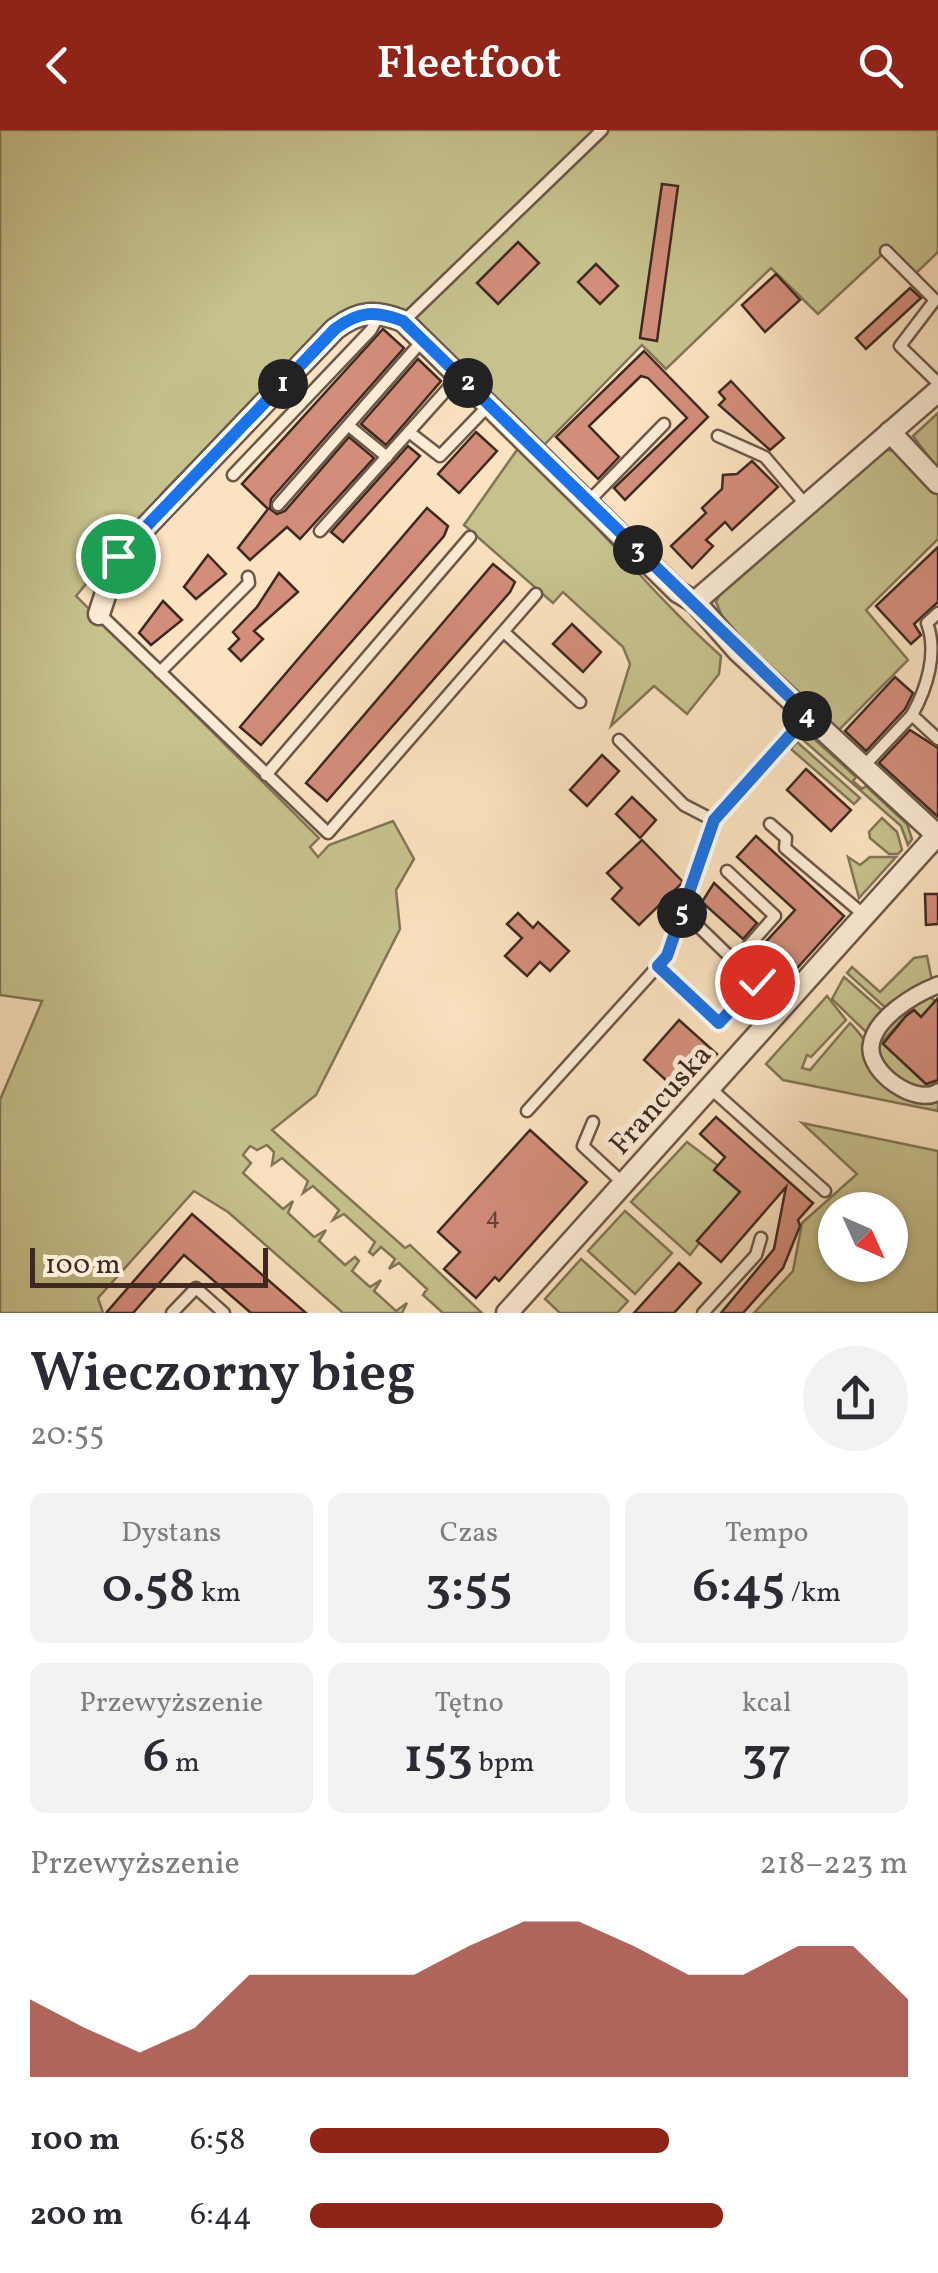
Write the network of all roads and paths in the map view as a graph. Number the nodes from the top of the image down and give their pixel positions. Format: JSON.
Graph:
{"nodes":[{"id":1,"x":602,"y":130,"type":"edge"},
{"id":2,"x":886,"y":251,"type":"dead end"},
{"id":3,"x":380,"y":312,"type":"junction"},
{"id":4,"x":403,"y":321,"type":"junction"},
{"id":5,"x":423,"y":340,"type":"junction"},
{"id":6,"x":460,"y":376,"type":"junction"},
{"id":7,"x":938,"y":387,"type":"edge"},
{"id":8,"x":490,"y":404,"type":"junction"},
{"id":9,"x":664,"y":424,"type":"dead end"},
{"id":10,"x":350,"y":426,"type":"junction"},
{"id":11,"x":410,"y":432,"type":"junction"},
{"id":12,"x":890,"y":432,"type":"junction"},
{"id":13,"x":718,"y":436,"type":"dead end"},
{"id":14,"x":387,"y":457,"type":"junction"},
{"id":15,"x":233,"y":475,"type":"dead end"},
{"id":16,"x":938,"y":483,"type":"edge"},
{"id":17,"x":589,"y":501,"type":"junction"},
{"id":18,"x":278,"y":505,"type":"dead end"},
{"id":19,"x":806,"y":505,"type":"junction"},
{"id":20,"x":320,"y":531,"type":"dead end"},
{"id":21,"x":470,"y":537,"type":"dead end"},
{"id":22,"x":248,"y":577,"type":"dead end"},
{"id":23,"x":536,"y":594,"type":"dead end"},
{"id":24,"x":695,"y":602,"type":"junction"},
{"id":25,"x":938,"y":613,"type":"edge"},
{"id":26,"x":99,"y":614,"type":"joint"},
{"id":27,"x":504,"y":632,"type":"junction"},
{"id":28,"x":160,"y":672,"type":"junction"},
{"id":29,"x":580,"y":702,"type":"dead end"},
{"id":30,"x":808,"y":715,"type":"junction"},
{"id":31,"x":912,"y":715,"type":"junction"},
{"id":32,"x":938,"y":739,"type":"edge"},
{"id":33,"x":619,"y":740,"type":"dead end"},
{"id":34,"x":863,"y":766,"type":"junction"},
{"id":35,"x":266,"y":776,"type":"junction"},
{"id":36,"x":714,"y":820,"type":"junction"},
{"id":37,"x":770,"y":824,"type":"dead end"},
{"id":38,"x":938,"y":836,"type":"edge"},
{"id":39,"x":728,"y":871,"type":"dead end"},
{"id":40,"x":865,"y":916,"type":"junction"},
{"id":41,"x":698,"y":926,"type":"dead end"},
{"id":42,"x":735,"y":961,"type":"junction"},
{"id":43,"x":658,"y":966,"type":"junction"},
{"id":44,"x":938,"y":986,"type":"edge"},
{"id":45,"x":710,"y":1088,"type":"junction"},
{"id":46,"x":938,"y":1092,"type":"edge"},
{"id":47,"x":527,"y":1111,"type":"dead end"},
{"id":48,"x":593,"y":1122,"type":"dead end"},
{"id":49,"x":624,"y":1184,"type":"junction"},
{"id":50,"x":825,"y":1191,"type":"dead end"},
{"id":51,"x":760,"y":1238,"type":"dead end"},
{"id":52,"x":172,"y":1313,"type":"edge"},
{"id":53,"x":224,"y":1313,"type":"edge"},
{"id":54,"x":507,"y":1313,"type":"edge"},
{"id":55,"x":703,"y":1313,"type":"edge"}],
"edges":[{"from":1,"to":4,"type":"lane"},
{"from":2,"to":7,"type":"lane"},
{"from":3,"to":4,"type":"street"},
{"from":3,"to":15,"type":"lane"},
{"from":3,"to":26,"type":"street"},
{"from":4,"to":5,"type":"street"},
{"from":5,"to":6,"type":"street"},
{"from":5,"to":10,"type":"lane"},
{"from":6,"to":8,"type":"street"},
{"from":6,"to":11,"type":"lane"},
{"from":7,"to":12,"type":"street"},
{"from":8,"to":11,"type":"lane"},
{"from":8,"to":17,"type":"street"},
{"from":9,"to":17,"type":"lane"},
{"from":10,"to":14,"type":"lane"},
{"from":10,"to":18,"type":"lane"},
{"from":11,"to":14,"type":"lane"},
{"from":12,"to":16,"type":"street"},
{"from":12,"to":19,"type":"street"},
{"from":13,"to":19,"type":"lane"},
{"from":14,"to":20,"type":"lane"},
{"from":17,"to":24,"type":"street"},
{"from":19,"to":24,"type":"street"},
{"from":21,"to":35,"type":"lane"},
{"from":22,"to":28,"type":"lane"},
{"from":23,"to":27,"type":"lane"},
{"from":24,"to":30,"type":"street"},
{"from":25,"to":31,"type":"lane"},
{"from":26,"to":28,"type":"lane"},
{"from":27,"to":29,"type":"lane"},
{"from":27,"to":35,"type":"lane"},
{"from":28,"to":35,"type":"lane"},
{"from":30,"to":34,"type":"street"},
{"from":30,"to":36,"type":"lane"},
{"from":31,"to":32,"type":"lane"},
{"from":31,"to":34,"type":"lane"},
{"from":33,"to":36,"type":"lane"},
{"from":34,"to":38,"type":"street"},
{"from":36,"to":43,"type":"lane"},
{"from":37,"to":40,"type":"lane"},
{"from":38,"to":40,"type":"street","name":"Francuska"},
{"from":39,"to":42,"type":"lane"},
{"from":40,"to":45,"type":"street","name":"Francuska"},
{"from":41,"to":42,"type":"lane"},
{"from":42,"to":43,"type":"lane"},
{"from":43,"to":47,"type":"lane"},
{"from":44,"to":46,"type":"street"},
{"from":45,"to":49,"type":"street","name":"Francuska"},
{"from":45,"to":50,"type":"lane"},
{"from":48,"to":49,"type":"lane"},
{"from":49,"to":54,"type":"street","name":"Francuska"},
{"from":51,"to":55,"type":"lane"},
{"from":52,"to":53,"type":"lane"}]}
